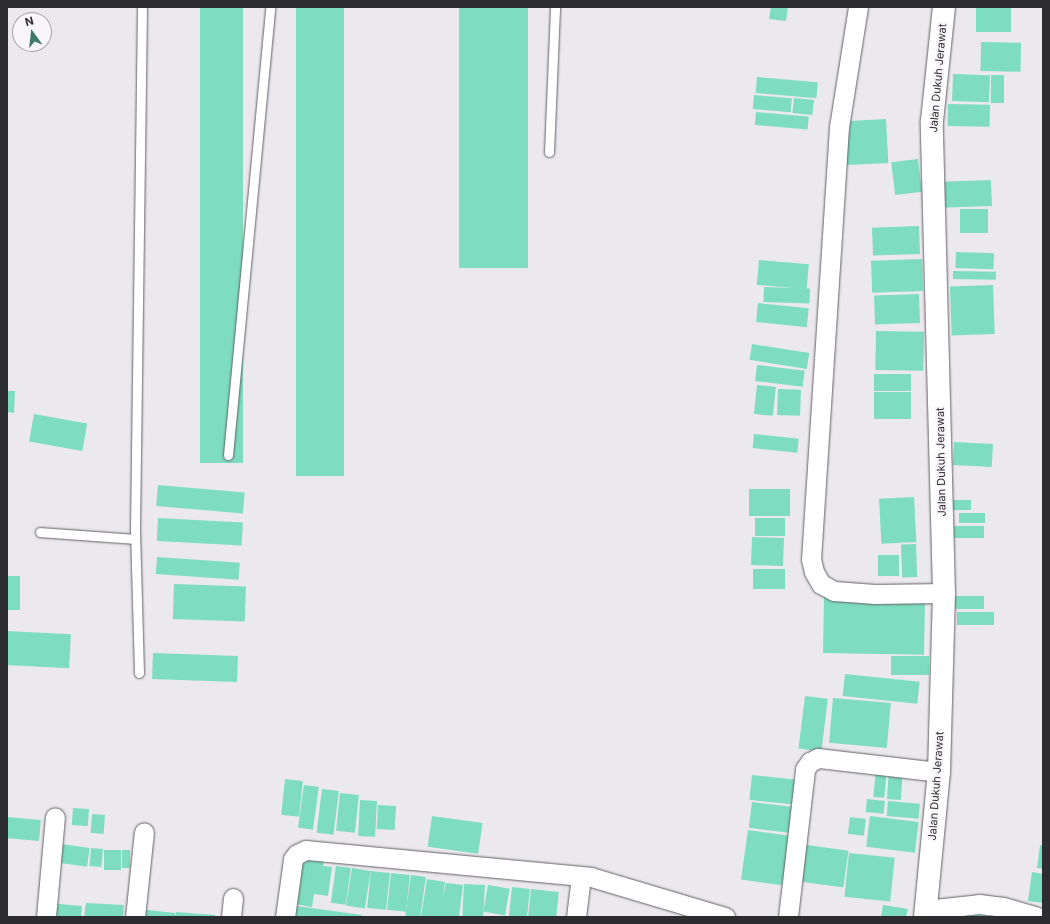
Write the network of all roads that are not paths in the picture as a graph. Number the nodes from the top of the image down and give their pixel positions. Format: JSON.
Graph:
{"nodes":[{"id":1,"x":142,"y":7,"type":"edge"},
{"id":2,"x":270,"y":7,"type":"edge"},
{"id":3,"x":555,"y":7,"type":"edge"},
{"id":4,"x":858,"y":7,"type":"edge"},
{"id":5,"x":944,"y":7,"type":"edge"},
{"id":6,"x":549,"y":152,"type":"dead end"},
{"id":7,"x":228,"y":455,"type":"dead end"},
{"id":8,"x":40,"y":532,"type":"dead end"},
{"id":9,"x":135,"y":539,"type":"junction"},
{"id":10,"x":944,"y":594,"type":"junction"},
{"id":11,"x":139,"y":673,"type":"dead end"},
{"id":12,"x":939,"y":772,"type":"junction"},
{"id":13,"x":55,"y":817,"type":"dead end"},
{"id":14,"x":144,"y":832,"type":"dead end"},
{"id":15,"x":581,"y":876,"type":"junction"},
{"id":16,"x":233,"y":898,"type":"dead end"},
{"id":17,"x":925,"y":913,"type":"edge"},
{"id":18,"x":1026,"y":915,"type":"edge"},
{"id":19,"x":46,"y":917,"type":"edge"},
{"id":20,"x":135,"y":917,"type":"edge"},
{"id":21,"x":231,"y":917,"type":"edge"},
{"id":22,"x":286,"y":917,"type":"edge"},
{"id":23,"x":576,"y":917,"type":"edge"},
{"id":24,"x":725,"y":917,"type":"edge"},
{"id":25,"x":788,"y":917,"type":"edge"}],
"edges":[{"from":1,"to":9,"type":"lane"},
{"from":2,"to":7,"type":"lane"},
{"from":3,"to":6,"type":"lane"},
{"from":4,"to":10,"type":"street"},
{"from":5,"to":10,"type":"street","name":"Jalan Dukuh Jerawat"},
{"from":8,"to":9,"type":"lane"},
{"from":9,"to":11,"type":"lane"},
{"from":10,"to":12,"type":"street","name":"Jalan Dukuh Jerawat"},
{"from":12,"to":17,"type":"street","name":"Jalan Dukuh Jerawat"},
{"from":12,"to":25,"type":"street"},
{"from":13,"to":19,"type":"street"},
{"from":14,"to":20,"type":"street"},
{"from":15,"to":22,"type":"street"},
{"from":15,"to":23,"type":"street"},
{"from":15,"to":24,"type":"street"},
{"from":16,"to":21,"type":"street"},
{"from":17,"to":18,"type":"street"}]}
